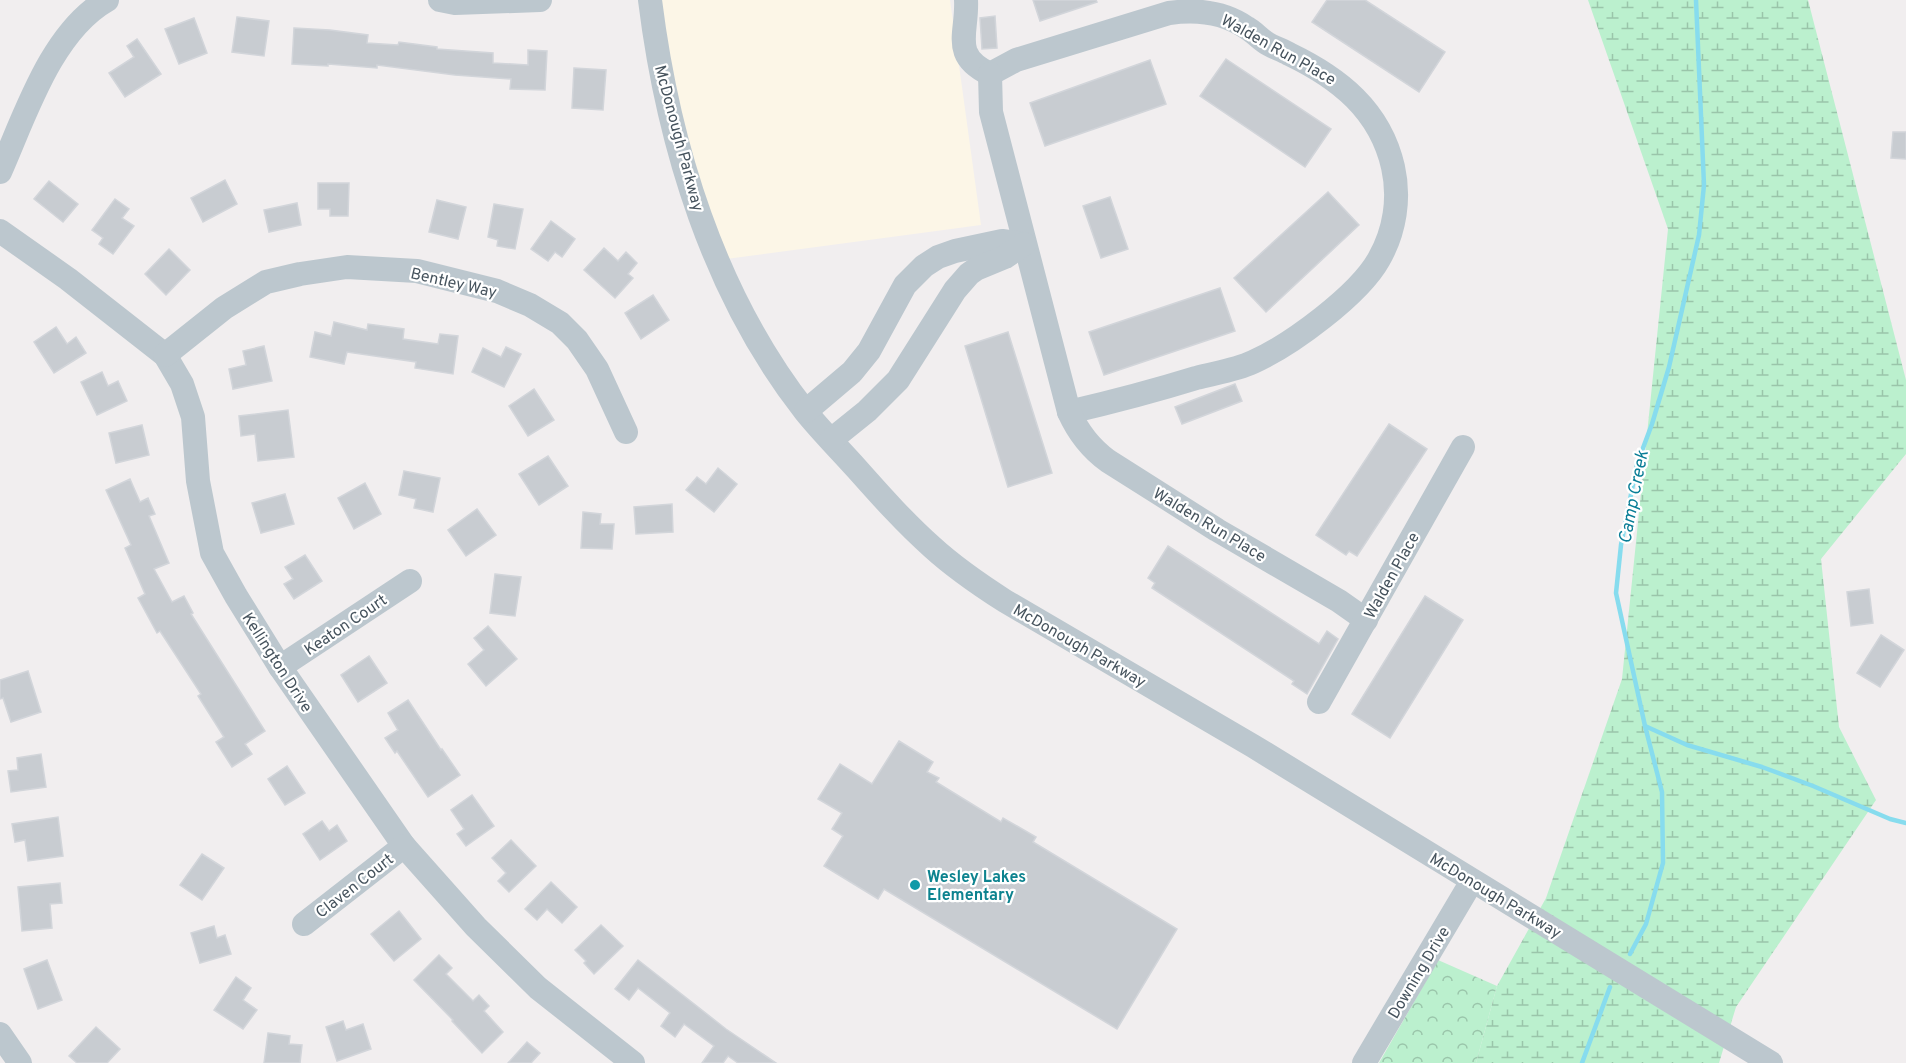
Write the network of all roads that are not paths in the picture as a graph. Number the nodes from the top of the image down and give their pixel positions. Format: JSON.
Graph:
{"nodes":[{"id":1,"x":440,"y":0,"type":"edge"},
{"id":2,"x":540,"y":0,"type":"edge"},
{"id":3,"x":650,"y":0,"type":"edge"},
{"id":4,"x":966,"y":0,"type":"edge"},
{"id":5,"x":102,"y":1,"type":"edge"},
{"id":6,"x":990,"y":74,"type":"junction"},
{"id":7,"x":0,"y":172,"type":"edge"},
{"id":8,"x":0,"y":231,"type":"edge"},
{"id":9,"x":1015,"y":250,"type":"junction"},
{"id":10,"x":975,"y":257,"type":"junction"},
{"id":11,"x":165,"y":355,"type":"junction"},
{"id":12,"x":806,"y":411,"type":"junction"},
{"id":13,"x":1069,"y":412,"type":"junction"},
{"id":14,"x":627,"y":432,"type":"dead end"},
{"id":15,"x":831,"y":440,"type":"junction"},
{"id":16,"x":1463,"y":447,"type":"dead end"},
{"id":17,"x":410,"y":581,"type":"dead end"},
{"id":18,"x":1366,"y":620,"type":"junction"},
{"id":19,"x":280,"y":667,"type":"junction"},
{"id":20,"x":1319,"y":702,"type":"dead end"},
{"id":21,"x":404,"y":846,"type":"junction"},
{"id":22,"x":1472,"y":881,"type":"junction"},
{"id":23,"x":304,"y":924,"type":"dead end"},
{"id":24,"x":0,"y":1034,"type":"edge"},
{"id":25,"x":20,"y":1063,"type":"edge"},
{"id":26,"x":633,"y":1063,"type":"edge"},
{"id":27,"x":1364,"y":1063,"type":"edge"},
{"id":28,"x":1771,"y":1063,"type":"edge"}],
"edges":[{"from":1,"to":2,"type":"street"},
{"from":3,"to":12,"type":"street","name":"McDonough Parkway"},
{"from":4,"to":6,"type":"street"},
{"from":5,"to":7,"type":"street"},
{"from":6,"to":9,"type":"street","name":"Walden Run Place"},
{"from":6,"to":13,"type":"street","name":"Walden Run Place"},
{"from":8,"to":11,"type":"street","name":"Kellington Drive"},
{"from":9,"to":10,"type":"street"},
{"from":9,"to":13,"type":"street","name":"Walden Run Place"},
{"from":10,"to":12,"type":"street"},
{"from":10,"to":15,"type":"street"},
{"from":11,"to":14,"type":"street","name":"Bentley Way"},
{"from":11,"to":19,"type":"street","name":"Kellington Drive"},
{"from":12,"to":15,"type":"street","name":"McDonough Parkway"},
{"from":13,"to":18,"type":"street","name":"Walden Run Place"},
{"from":15,"to":22,"type":"street","name":"McDonough Parkway"},
{"from":16,"to":18,"type":"street","name":"Walden Place"},
{"from":17,"to":19,"type":"street","name":"Keaton Court"},
{"from":18,"to":20,"type":"street","name":"Walden Place"},
{"from":19,"to":21,"type":"street","name":"Kellington Drive"},
{"from":21,"to":23,"type":"street","name":"Claven Court"},
{"from":21,"to":26,"type":"street","name":"Kellington Drive"},
{"from":22,"to":27,"type":"street","name":"Downing Drive"},
{"from":22,"to":28,"type":"street","name":"McDonough Parkway"},
{"from":24,"to":25,"type":"street"}]}
